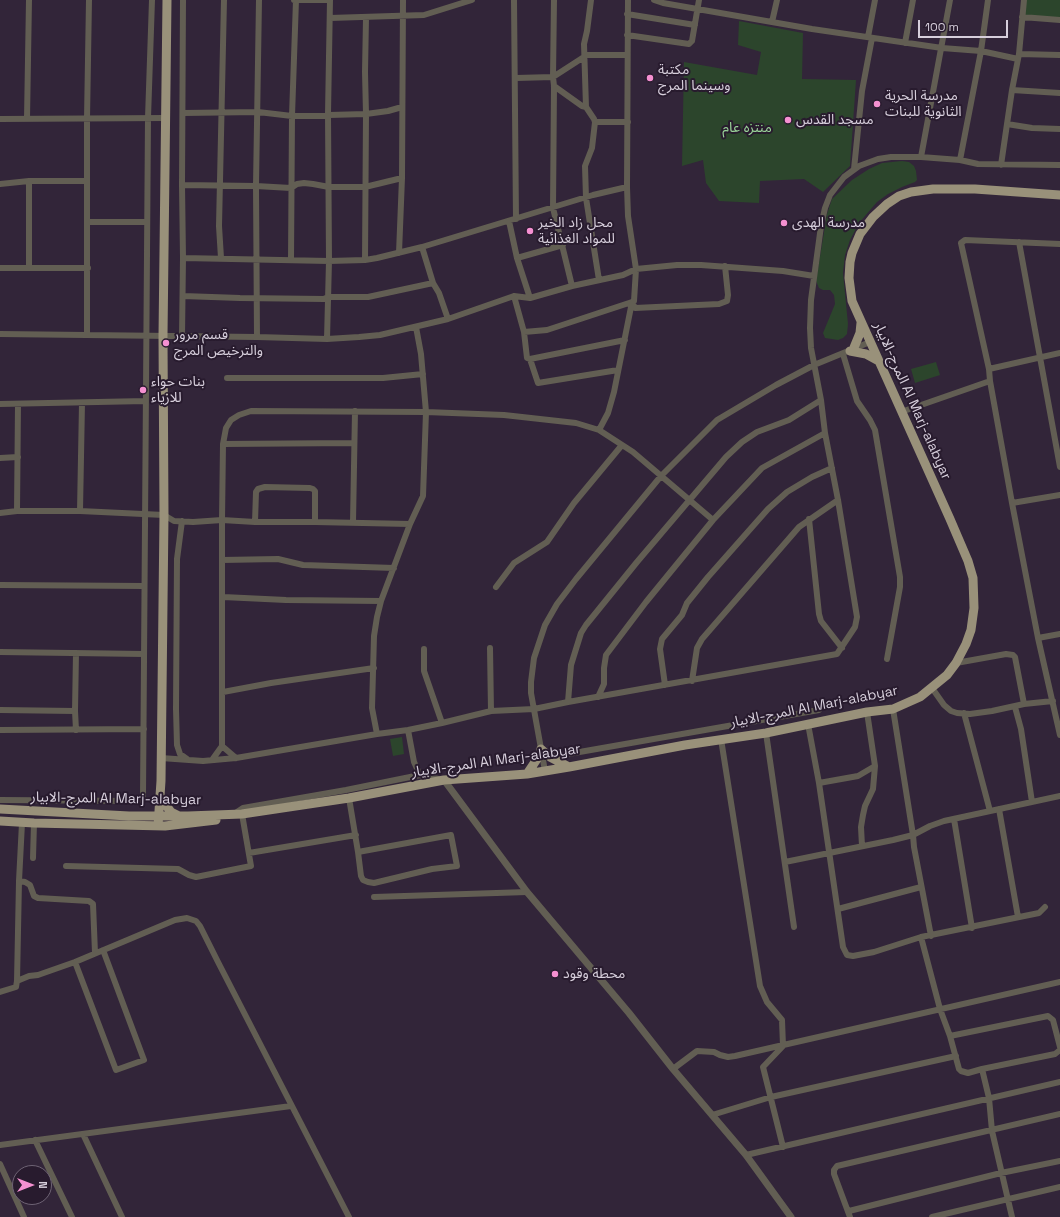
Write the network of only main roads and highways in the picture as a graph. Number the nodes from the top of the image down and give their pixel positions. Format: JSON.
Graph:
{"nodes":[{"id":1,"x":167,"y":0,"type":"edge"},
{"id":2,"x":1060,"y":195,"type":"edge"},
{"id":3,"x":861,"y":322,"type":"junction"},
{"id":4,"x":878,"y":360,"type":"junction"},
{"id":5,"x":569,"y":767,"type":"junction"},
{"id":6,"x":527,"y":774,"type":"junction"},
{"id":7,"x":162,"y":802,"type":"junction"},
{"id":8,"x":0,"y":809,"type":"edge"},
{"id":9,"x":235,"y":815,"type":"junction"},
{"id":10,"x":144,"y":816,"type":"junction"},
{"id":11,"x":162,"y":816,"type":"junction"},
{"id":12,"x":179,"y":816,"type":"junction"},
{"id":13,"x":0,"y":821,"type":"edge"},
{"id":14,"x":161,"y":826,"type":"junction"}],
"edges":[{"from":1,"to":7,"type":"main road"},
{"from":2,"to":3,"type":"main road","name":"المرج-الابيار Al Marj-alabyar"},
{"from":3,"to":4,"type":"main road","name":"المرج-الابيار Al Marj-alabyar"},
{"from":3,"to":4,"type":"main road"},
{"from":4,"to":5,"type":"main road","name":"المرج-الابيار Al Marj-alabyar"},
{"from":5,"to":6,"type":"main road","name":"المرج-الابيار Al Marj-alabyar"},
{"from":5,"to":6,"type":"main road"},
{"from":6,"to":9,"type":"main road","name":"المرج-الابيار Al Marj-alabyar"},
{"from":7,"to":10,"type":"main road"},
{"from":7,"to":11,"type":"main road"},
{"from":7,"to":12,"type":"main road"},
{"from":8,"to":10,"type":"main road","name":"المرج-الابيار Al Marj-alabyar"},
{"from":9,"to":12,"type":"main road","name":"المرج-الابيار Al Marj-alabyar"},
{"from":9,"to":14,"type":"main road","name":"المرج-الابيار Al Marj-alabyar"},
{"from":10,"to":11,"type":"main road","name":"المرج-الابيار Al Marj-alabyar"},
{"from":11,"to":12,"type":"main road","name":"المرج-الابيار Al Marj-alabyar"},
{"from":11,"to":14,"type":"main road"},
{"from":13,"to":14,"type":"main road","name":"المرج-الابيار Al Marj-alabyar"}]}
